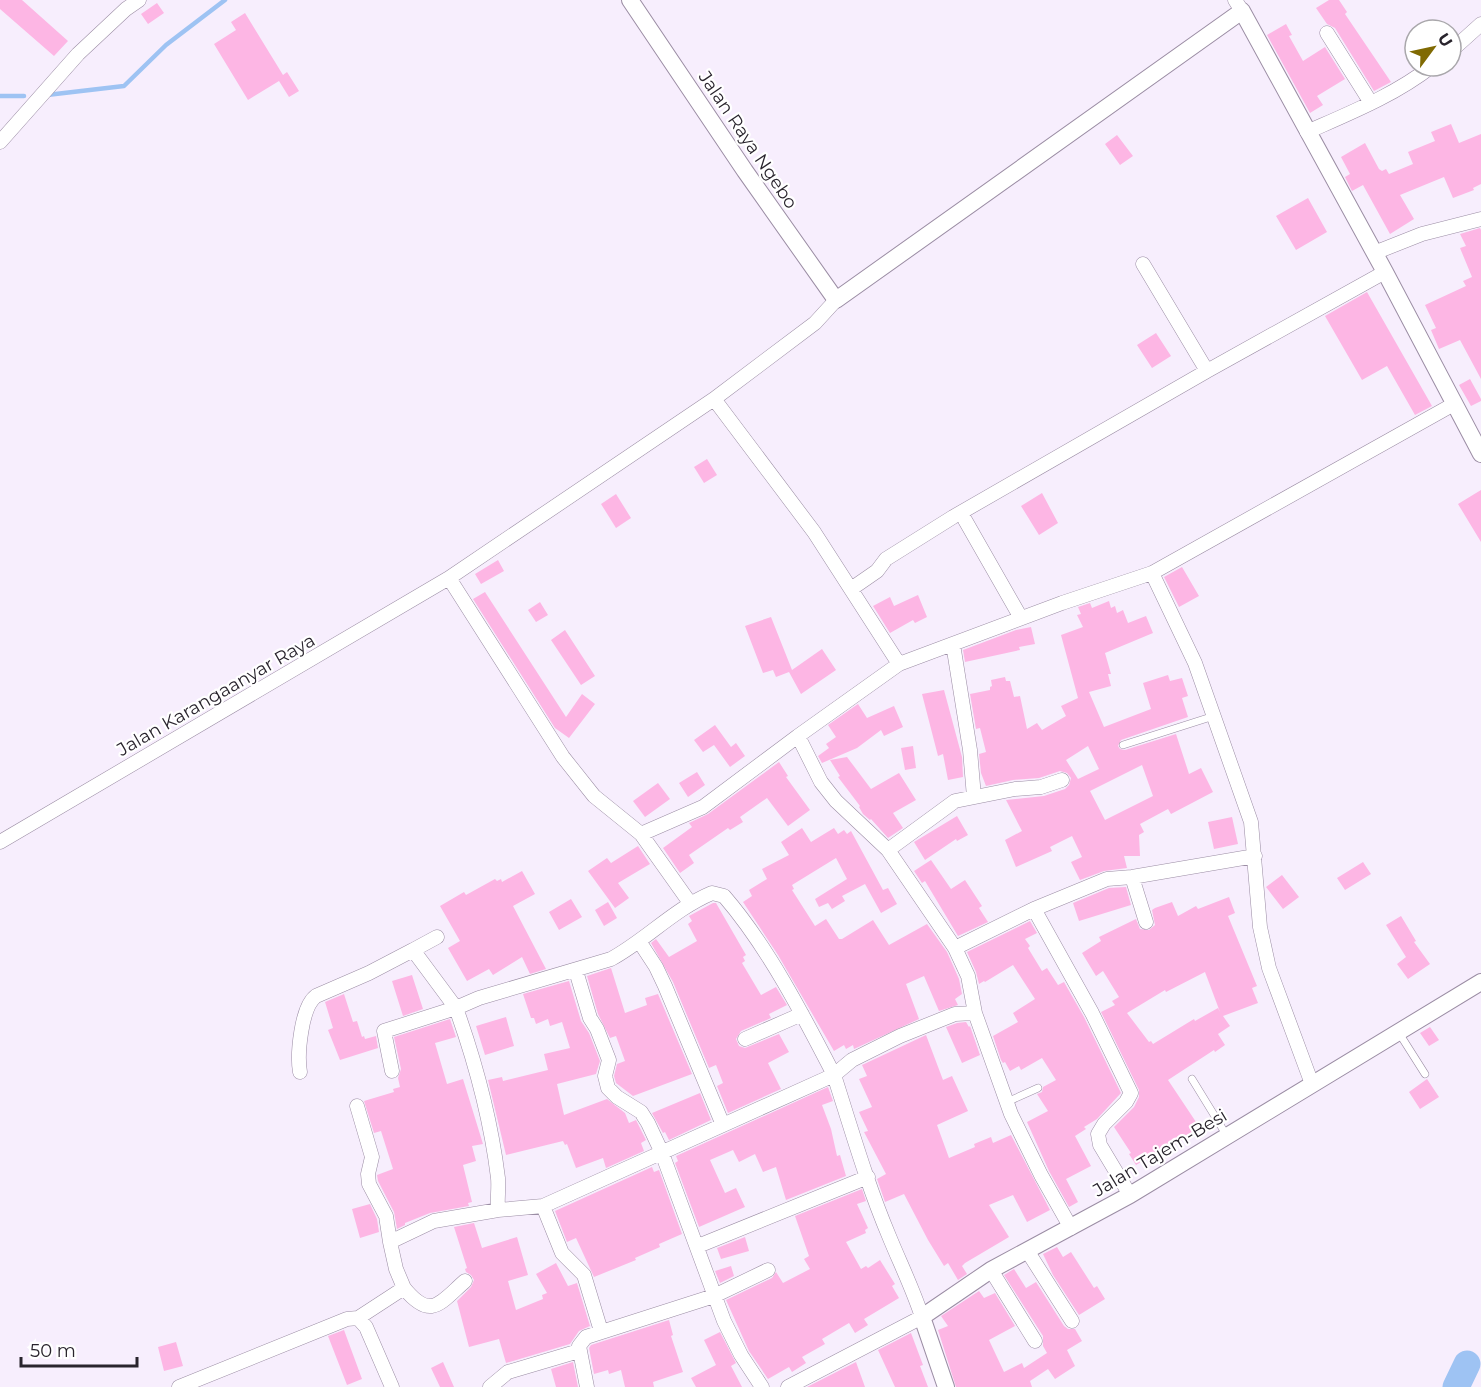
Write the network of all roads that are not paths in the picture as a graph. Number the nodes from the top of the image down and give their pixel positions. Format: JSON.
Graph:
{"nodes":[{"id":1,"x":139,"y":0,"type":"edge"},
{"id":2,"x":630,"y":0,"type":"edge"},
{"id":3,"x":1239,"y":6,"type":"edge"},
{"id":4,"x":1481,"y":24,"type":"edge"},
{"id":5,"x":1327,"y":33,"type":"dead end"},
{"id":6,"x":1463,"y":40,"type":"edge"},
{"id":7,"x":1416,"y":78,"type":"edge"},
{"id":8,"x":1371,"y":103,"type":"junction"},
{"id":9,"x":1307,"y":132,"type":"junction"},
{"id":10,"x":0,"y":142,"type":"edge"},
{"id":11,"x":1481,"y":219,"type":"edge"},
{"id":12,"x":1374,"y":253,"type":"junction"},
{"id":13,"x":1143,"y":264,"type":"dead end"},
{"id":14,"x":1385,"y":272,"type":"junction"},
{"id":15,"x":836,"y":300,"type":"junction"},
{"id":16,"x":1207,"y":371,"type":"junction"},
{"id":17,"x":714,"y":399,"type":"junction"},
{"id":18,"x":1454,"y":404,"type":"junction"},
{"id":19,"x":1481,"y":454,"type":"edge"},
{"id":20,"x":965,"y":520,"type":"dead end"},
{"id":21,"x":1152,"y":573,"type":"junction"},
{"id":22,"x":449,"y":578,"type":"junction"},
{"id":23,"x":851,"y":589,"type":"junction"},
{"id":24,"x":1021,"y":618,"type":"junction"},
{"id":25,"x":953,"y":644,"type":"junction"},
{"id":26,"x":899,"y":664,"type":"junction"},
{"id":27,"x":1214,"y":716,"type":"junction"},
{"id":28,"x":798,"y":736,"type":"junction"},
{"id":29,"x":1123,"y":745,"type":"dead end"},
{"id":30,"x":1062,"y":780,"type":"dead end"},
{"id":31,"x":974,"y":797,"type":"junction"},
{"id":32,"x":641,"y":834,"type":"junction"},
{"id":33,"x":0,"y":842,"type":"edge"},
{"id":34,"x":888,"y":850,"type":"junction"},
{"id":35,"x":1255,"y":856,"type":"junction"},
{"id":36,"x":1132,"y":877,"type":"junction"},
{"id":37,"x":690,"y":903,"type":"junction"},
{"id":38,"x":1034,"y":909,"type":"junction"},
{"id":39,"x":1146,"y":922,"type":"dead end"},
{"id":40,"x":437,"y":937,"type":"dead end"},
{"id":41,"x":639,"y":941,"type":"junction"},
{"id":42,"x":955,"y":948,"type":"junction"},
{"id":43,"x":413,"y":950,"type":"junction"},
{"id":44,"x":576,"y":971,"type":"junction"},
{"id":45,"x":1481,"y":982,"type":"edge"},
{"id":46,"x":456,"y":1008,"type":"junction"},
{"id":47,"x":975,"y":1013,"type":"junction"},
{"id":48,"x":802,"y":1014,"type":"junction"},
{"id":49,"x":1398,"y":1031,"type":"junction"},
{"id":50,"x":745,"y":1039,"type":"dead end"},
{"id":51,"x":392,"y":1071,"type":"dead end"},
{"id":52,"x":300,"y":1072,"type":"dead end"},
{"id":53,"x":1425,"y":1074,"type":"dead end"},
{"id":54,"x":834,"y":1075,"type":"junction"},
{"id":55,"x":1192,"y":1080,"type":"dead end"},
{"id":56,"x":1312,"y":1084,"type":"junction"},
{"id":57,"x":1038,"y":1088,"type":"dead end"},
{"id":58,"x":1007,"y":1101,"type":"junction"},
{"id":59,"x":357,"y":1106,"type":"dead end"},
{"id":60,"x":723,"y":1125,"type":"junction"},
{"id":61,"x":1227,"y":1136,"type":"junction"},
{"id":62,"x":663,"y":1153,"type":"junction"},
{"id":63,"x":868,"y":1177,"type":"junction"},
{"id":64,"x":1130,"y":1195,"type":"junction"},
{"id":65,"x":543,"y":1206,"type":"junction"},
{"id":66,"x":498,"y":1210,"type":"junction"},
{"id":67,"x":1071,"y":1228,"type":"junction"},
{"id":68,"x":390,"y":1242,"type":"junction"},
{"id":69,"x":698,"y":1246,"type":"junction"},
{"id":70,"x":1028,"y":1252,"type":"junction"},
{"id":71,"x":768,"y":1270,"type":"dead end"},
{"id":72,"x":991,"y":1270,"type":"junction"},
{"id":73,"x":465,"y":1281,"type":"dead end"},
{"id":74,"x":404,"y":1288,"type":"junction"},
{"id":75,"x":714,"y":1296,"type":"junction"},
{"id":76,"x":922,"y":1317,"type":"junction"},
{"id":77,"x":358,"y":1318,"type":"junction"},
{"id":78,"x":1072,"y":1321,"type":"dead end"},
{"id":79,"x":601,"y":1331,"type":"junction"},
{"id":80,"x":1035,"y":1341,"type":"dead end"},
{"id":81,"x":579,"y":1351,"type":"junction"},
{"id":82,"x":179,"y":1387,"type":"edge"},
{"id":83,"x":392,"y":1387,"type":"edge"},
{"id":84,"x":490,"y":1387,"type":"edge"},
{"id":85,"x":587,"y":1387,"type":"edge"},
{"id":86,"x":762,"y":1387,"type":"edge"},
{"id":87,"x":788,"y":1387,"type":"edge"},
{"id":88,"x":946,"y":1387,"type":"edge"}],
"edges":[{"from":1,"to":10,"type":"street"},
{"from":2,"to":15,"type":"street","name":"Jalan Raya Ngebo"},
{"from":3,"to":9,"type":"street"},
{"from":3,"to":15,"type":"street"},
{"from":4,"to":6,"type":"street"},
{"from":5,"to":8,"type":"street"},
{"from":7,"to":8,"type":"street"},
{"from":8,"to":9,"type":"street"},
{"from":9,"to":12,"type":"street"},
{"from":11,"to":12,"type":"street"},
{"from":12,"to":14,"type":"street"},
{"from":13,"to":16,"type":"street"},
{"from":14,"to":16,"type":"street"},
{"from":14,"to":18,"type":"street"},
{"from":15,"to":17,"type":"street","name":"Jalan Karangaanyar Raya"},
{"from":16,"to":23,"type":"street"},
{"from":17,"to":22,"type":"street","name":"Jalan Karangaanyar Raya"},
{"from":17,"to":23,"type":"street"},
{"from":18,"to":19,"type":"street"},
{"from":18,"to":21,"type":"street"},
{"from":20,"to":24,"type":"street"},
{"from":21,"to":24,"type":"street"},
{"from":21,"to":27,"type":"street"},
{"from":22,"to":32,"type":"street"},
{"from":22,"to":33,"type":"street","name":"Jalan Karangaanyar Raya"},
{"from":23,"to":26,"type":"street"},
{"from":24,"to":25,"type":"street"},
{"from":25,"to":26,"type":"street"},
{"from":25,"to":31,"type":"street"},
{"from":26,"to":28,"type":"street"},
{"from":27,"to":29,"type":"lane"},
{"from":27,"to":35,"type":"street"},
{"from":28,"to":32,"type":"street"},
{"from":28,"to":34,"type":"street"},
{"from":30,"to":31,"type":"street"},
{"from":31,"to":34,"type":"street"},
{"from":32,"to":37,"type":"street"},
{"from":34,"to":42,"type":"street"},
{"from":35,"to":36,"type":"street"},
{"from":35,"to":56,"type":"street"},
{"from":36,"to":38,"type":"street"},
{"from":36,"to":39,"type":"street"},
{"from":37,"to":41,"type":"street"},
{"from":37,"to":48,"type":"street"},
{"from":38,"to":42,"type":"street"},
{"from":38,"to":64,"type":"street"},
{"from":40,"to":43,"type":"street"},
{"from":41,"to":44,"type":"street"},
{"from":41,"to":60,"type":"street"},
{"from":42,"to":47,"type":"street"},
{"from":43,"to":46,"type":"street"},
{"from":43,"to":52,"type":"street"},
{"from":44,"to":46,"type":"street"},
{"from":44,"to":62,"type":"street"},
{"from":45,"to":49,"type":"street","name":"Jalan Tajem-Besi"},
{"from":46,"to":51,"type":"street"},
{"from":46,"to":66,"type":"street"},
{"from":47,"to":54,"type":"street"},
{"from":47,"to":58,"type":"street"},
{"from":48,"to":50,"type":"street"},
{"from":48,"to":54,"type":"street"},
{"from":49,"to":53,"type":"lane"},
{"from":49,"to":56,"type":"street","name":"Jalan Tajem-Besi"},
{"from":54,"to":60,"type":"street"},
{"from":54,"to":63,"type":"street"},
{"from":55,"to":61,"type":"lane"},
{"from":56,"to":61,"type":"street","name":"Jalan Tajem-Besi"},
{"from":57,"to":58,"type":"lane"},
{"from":58,"to":67,"type":"street"},
{"from":59,"to":68,"type":"street"},
{"from":60,"to":62,"type":"street"},
{"from":61,"to":64,"type":"street","name":"Jalan Tajem-Besi"},
{"from":62,"to":65,"type":"street"},
{"from":62,"to":69,"type":"street"},
{"from":63,"to":69,"type":"street"},
{"from":63,"to":76,"type":"street"},
{"from":64,"to":67,"type":"street","name":"Jalan Tajem-Besi"},
{"from":65,"to":66,"type":"street"},
{"from":65,"to":79,"type":"street"},
{"from":66,"to":68,"type":"street"},
{"from":67,"to":70,"type":"street","name":"Jalan Tajem-Besi"},
{"from":68,"to":74,"type":"street"},
{"from":69,"to":75,"type":"street"},
{"from":70,"to":72,"type":"street","name":"Jalan Tajem-Besi"},
{"from":70,"to":78,"type":"street"},
{"from":71,"to":75,"type":"street"},
{"from":72,"to":76,"type":"street","name":"Jalan Tajem-Besi"},
{"from":72,"to":80,"type":"street"},
{"from":73,"to":74,"type":"street"},
{"from":74,"to":77,"type":"street"},
{"from":75,"to":79,"type":"street"},
{"from":75,"to":86,"type":"street"},
{"from":76,"to":87,"type":"street"},
{"from":76,"to":88,"type":"street"},
{"from":77,"to":82,"type":"street"},
{"from":77,"to":83,"type":"street"},
{"from":79,"to":81,"type":"street"},
{"from":81,"to":84,"type":"street"},
{"from":81,"to":85,"type":"street"}]}
